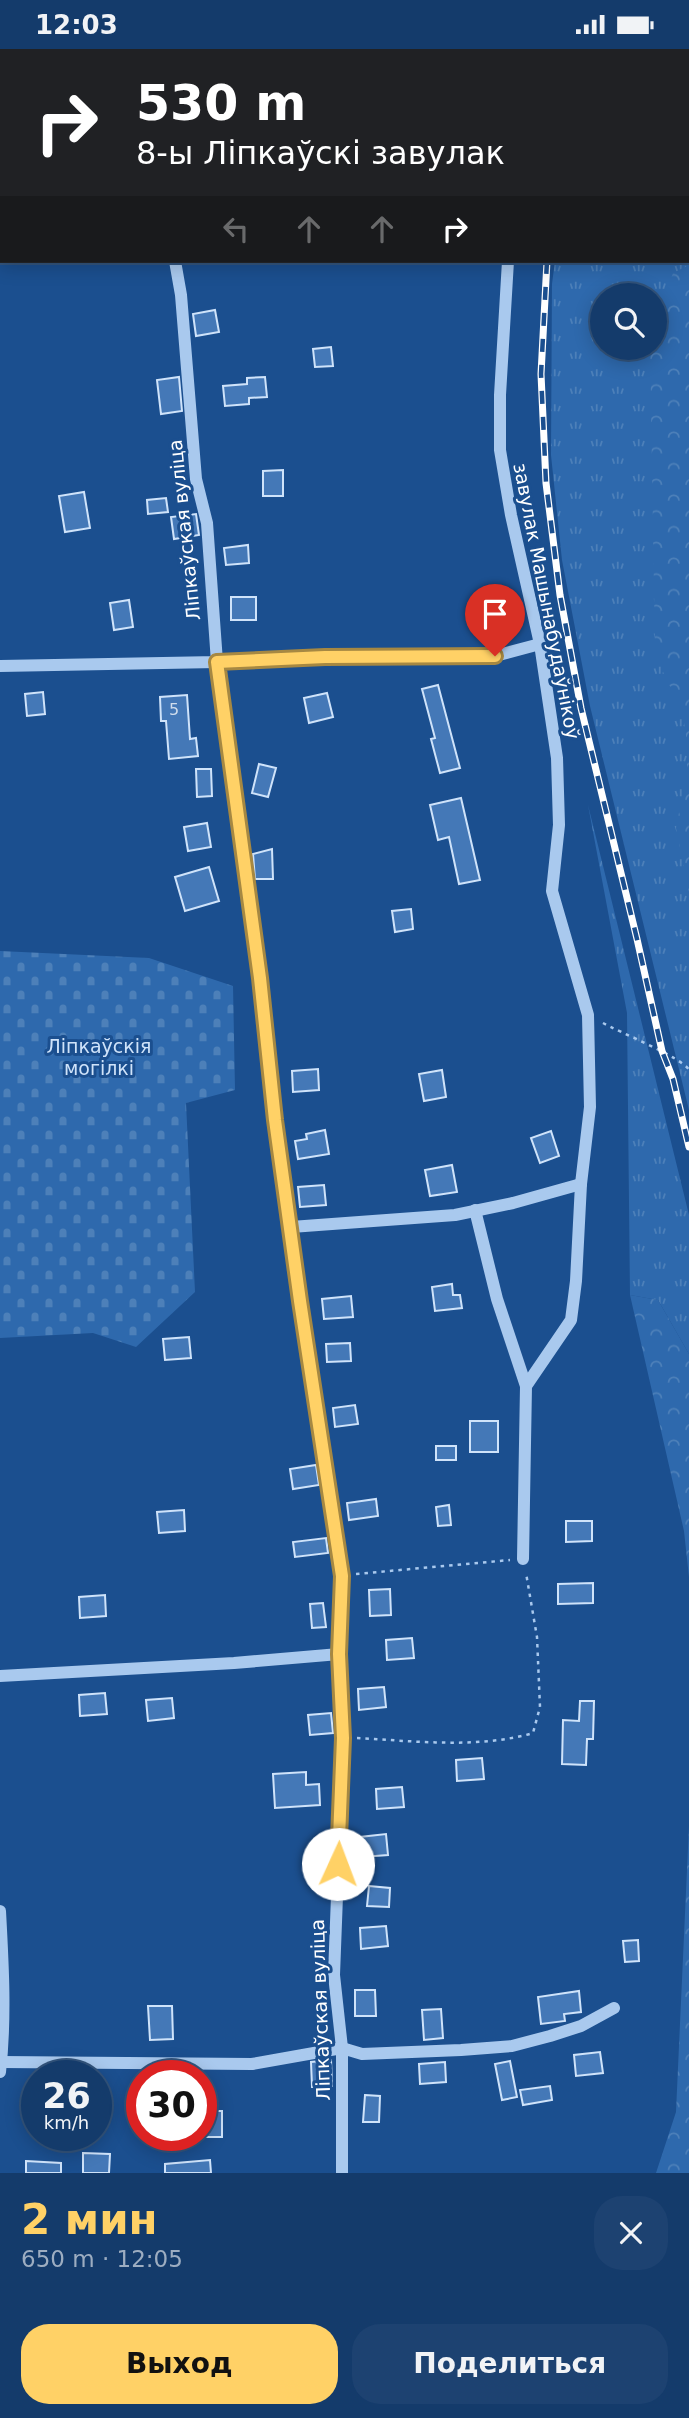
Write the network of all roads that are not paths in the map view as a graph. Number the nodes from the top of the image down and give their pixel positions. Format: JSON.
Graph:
{"nodes":[{"id":1,"x":175,"y":263,"type":"edge"},
{"id":2,"x":508,"y":263,"type":"edge"},
{"id":3,"x":540,"y":644,"type":"junction"},
{"id":4,"x":217,"y":662,"type":"junction"},
{"id":5,"x":0,"y":666,"type":"edge"},
{"id":6,"x":581,"y":1184,"type":"junction"},
{"id":7,"x":475,"y":1210,"type":"junction"},
{"id":8,"x":290,"y":1227,"type":"junction"},
{"id":9,"x":526,"y":1386,"type":"junction"},
{"id":10,"x":523,"y":1559,"type":"road end"},
{"id":11,"x":339,"y":1654,"type":"junction"},
{"id":12,"x":0,"y":1676,"type":"edge"},
{"id":13,"x":0,"y":1911,"type":"edge"},
{"id":14,"x":614,"y":2008,"type":"dead end"},
{"id":15,"x":342,"y":2048,"type":"junction"},
{"id":16,"x":1,"y":2067,"type":"edge"},
{"id":17,"x":342,"y":2173,"type":"edge"}],
"edges":[{"from":1,"to":4,"type":"street","name":"Ліпкаўская вуліца"},
{"from":2,"to":3,"type":"street","name":"завулак Машынабудаўнікоў"},
{"from":3,"to":4,"type":"street"},
{"from":3,"to":6,"type":"street","name":"завулак Машынабудаўнікоў"},
{"from":4,"to":5,"type":"street"},
{"from":4,"to":8,"type":"street","name":"Ліпкаўская вуліца"},
{"from":6,"to":7,"type":"street"},
{"from":6,"to":9,"type":"street","name":"завулак Машынабудаўнікоў"},
{"from":7,"to":8,"type":"street"},
{"from":7,"to":9,"type":"street"},
{"from":8,"to":11,"type":"street","name":"Ліпкаўская вуліца"},
{"from":9,"to":10,"type":"street"},
{"from":11,"to":12,"type":"street"},
{"from":11,"to":15,"type":"street","name":"Ліпкаўская вуліца"},
{"from":13,"to":16,"type":"street"},
{"from":14,"to":15,"type":"street"},
{"from":15,"to":16,"type":"street"},
{"from":15,"to":17,"type":"street","name":"Ліпкаўская вуліца"}]}
